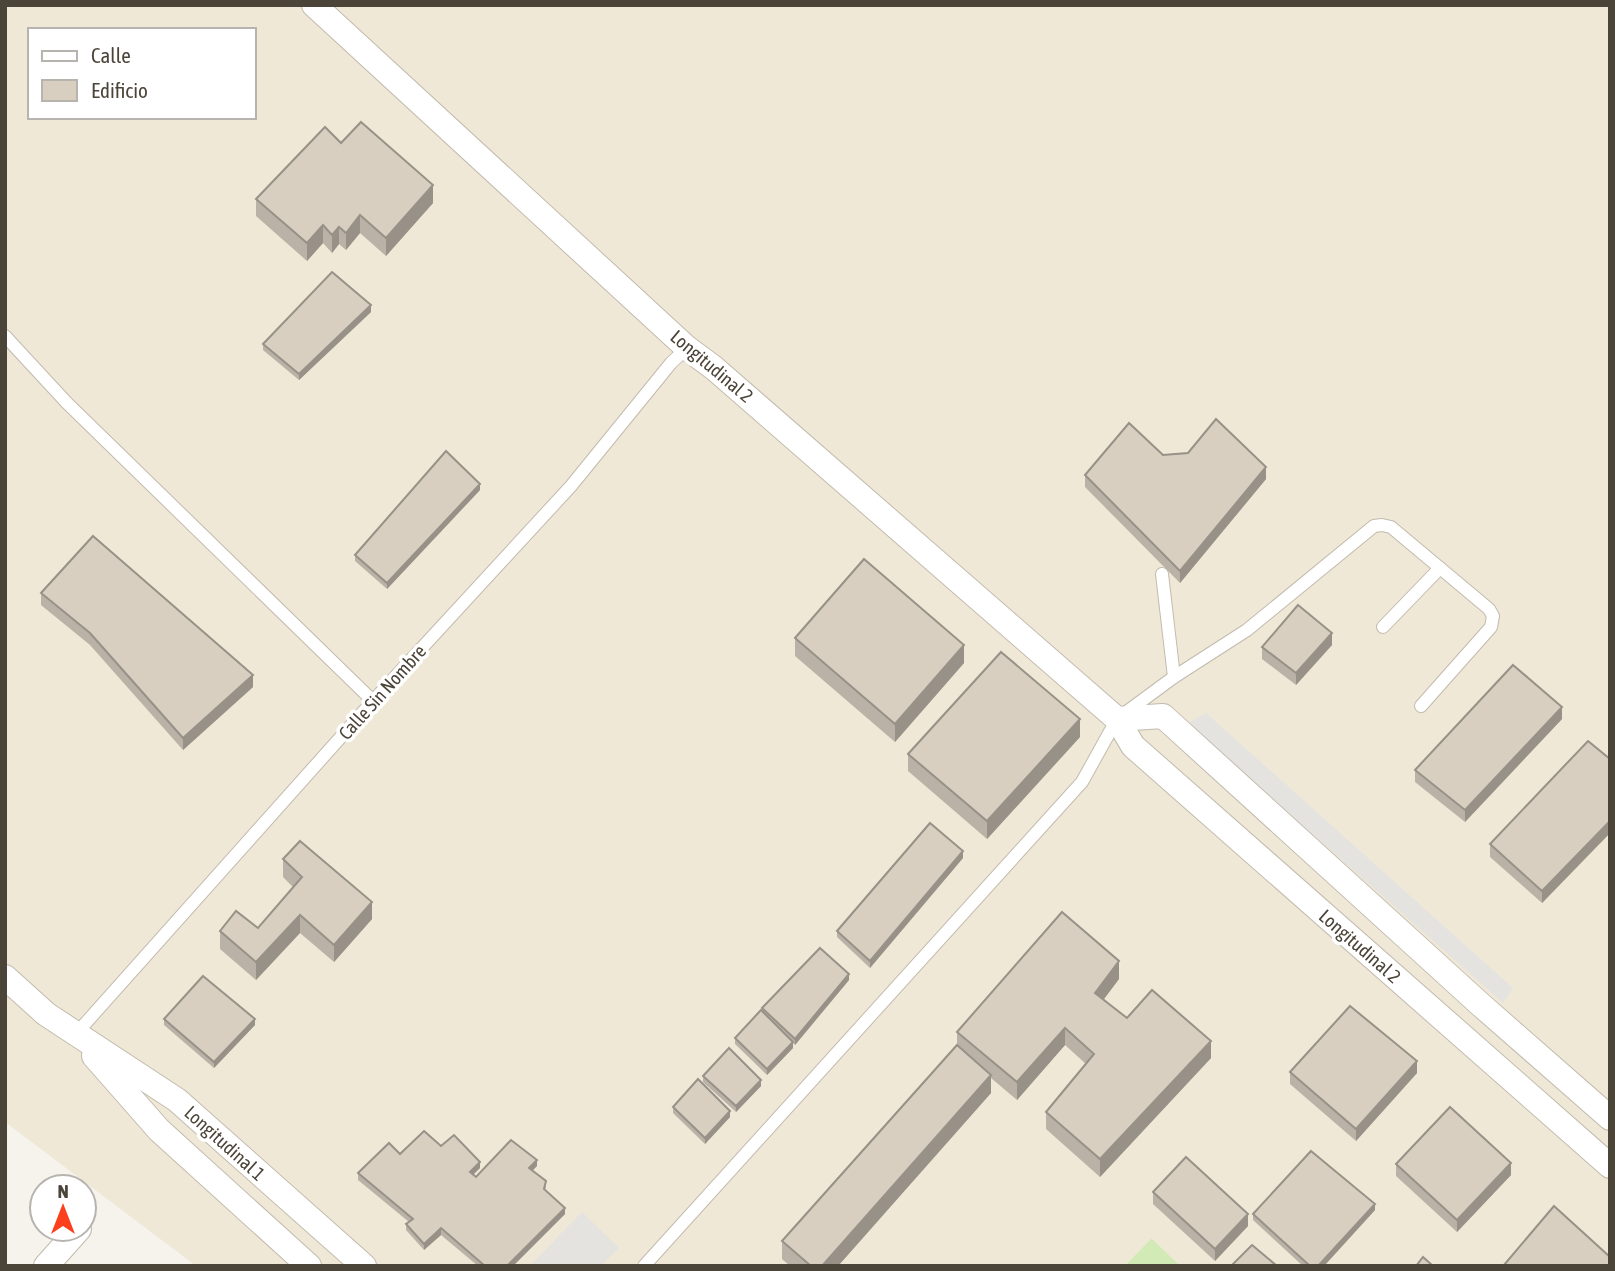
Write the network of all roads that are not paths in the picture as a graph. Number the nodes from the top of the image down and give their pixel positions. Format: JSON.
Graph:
{"nodes":[{"id":1,"x":314,"y":5,"type":"edge"},
{"id":2,"x":5,"y":336,"type":"edge"},
{"id":3,"x":687,"y":348,"type":"junction"},
{"id":4,"x":1440,"y":568,"type":"junction"},
{"id":5,"x":1162,"y":574,"type":"dead end"},
{"id":6,"x":1383,"y":627,"type":"dead end"},
{"id":7,"x":1174,"y":677,"type":"junction"},
{"id":8,"x":373,"y":701,"type":"junction"},
{"id":9,"x":1421,"y":706,"type":"dead end"},
{"id":10,"x":1117,"y":719,"type":"junction"},
{"id":11,"x":5,"y":977,"type":"edge"},
{"id":12,"x":75,"y":1035,"type":"junction"},
{"id":13,"x":1610,"y":1118,"type":"edge"},
{"id":14,"x":1610,"y":1166,"type":"edge"},
{"id":15,"x":66,"y":1243,"type":"edge"},
{"id":16,"x":46,"y":1266,"type":"edge"},
{"id":17,"x":309,"y":1266,"type":"edge"},
{"id":18,"x":363,"y":1266,"type":"edge"},
{"id":19,"x":644,"y":1266,"type":"edge"}],
"edges":[{"from":1,"to":3,"type":"street","name":"Longitudinal 2"},
{"from":2,"to":8,"type":"lane"},
{"from":3,"to":8,"type":"lane","name":"Calle Sin Nombre"},
{"from":3,"to":10,"type":"street","name":"Longitudinal 2"},
{"from":4,"to":6,"type":"lane"},
{"from":4,"to":7,"type":"lane"},
{"from":4,"to":9,"type":"lane"},
{"from":5,"to":7,"type":"lane"},
{"from":7,"to":10,"type":"lane"},
{"from":8,"to":12,"type":"lane","name":"Calle Sin Nombre"},
{"from":10,"to":13,"type":"street","name":"Longitudinal 2"},
{"from":10,"to":14,"type":"street","name":"Longitudinal 2"},
{"from":10,"to":19,"type":"lane"},
{"from":11,"to":12,"type":"street","name":"Longitudinal 1"},
{"from":12,"to":17,"type":"street","name":"Longitudinal 1"},
{"from":12,"to":18,"type":"street","name":"Longitudinal 1"},
{"from":15,"to":16,"type":"street"}]}
